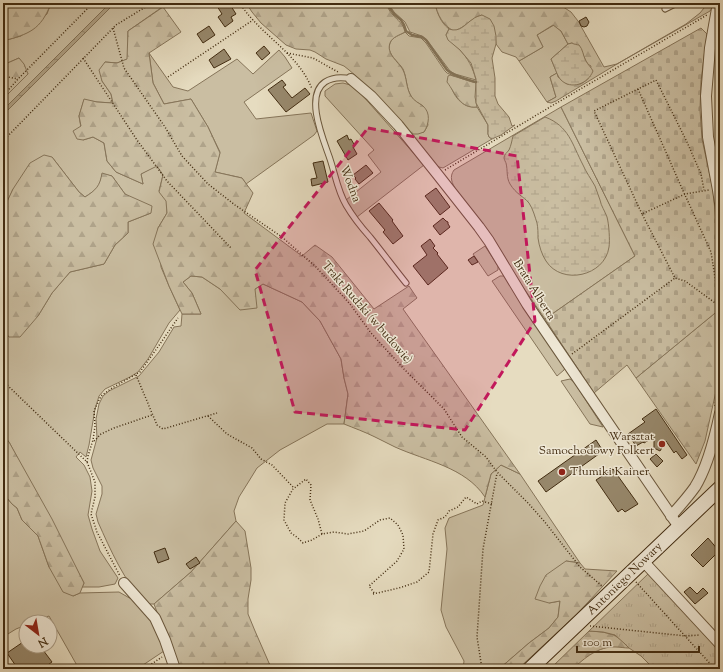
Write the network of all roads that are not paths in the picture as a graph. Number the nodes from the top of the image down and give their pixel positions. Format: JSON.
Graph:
{"nodes":[{"id":1,"x":677,"y":3,"type":"edge"},
{"id":2,"x":717,"y":6,"type":"edge"},
{"id":3,"x":665,"y":9,"type":"dead end"},
{"id":4,"x":351,"y":79,"type":"joint"},
{"id":5,"x":717,"y":166,"type":"edge"},
{"id":6,"x":718,"y":204,"type":"edge"},
{"id":7,"x":406,"y":283,"type":"dead end"},
{"id":8,"x":718,"y":410,"type":"edge"},
{"id":9,"x":720,"y":488,"type":"edge"},
{"id":10,"x":675,"y":522,"type":"junction"},
{"id":11,"x":644,"y":562,"type":"junction"},
{"id":12,"x":124,"y":583,"type":"road end"},
{"id":13,"x":720,"y":644,"type":"edge"},
{"id":14,"x":175,"y":669,"type":"edge"},
{"id":15,"x":530,"y":669,"type":"edge"}],
"edges":[{"from":1,"to":3,"type":"lane"},
{"from":2,"to":5,"type":"street"},
{"from":4,"to":7,"type":"lane","name":"Wodna"},
{"from":4,"to":10,"type":"street","name":"Brata Alberta"},
{"from":5,"to":6,"type":"street"},
{"from":8,"to":10,"type":"street"},
{"from":9,"to":10,"type":"street","name":"Antoniego Nowary"},
{"from":10,"to":11,"type":"street","name":"Antoniego Nowary"},
{"from":11,"to":13,"type":"street"},
{"from":11,"to":15,"type":"street","name":"Antoniego Nowary"},
{"from":12,"to":14,"type":"street"}]}
